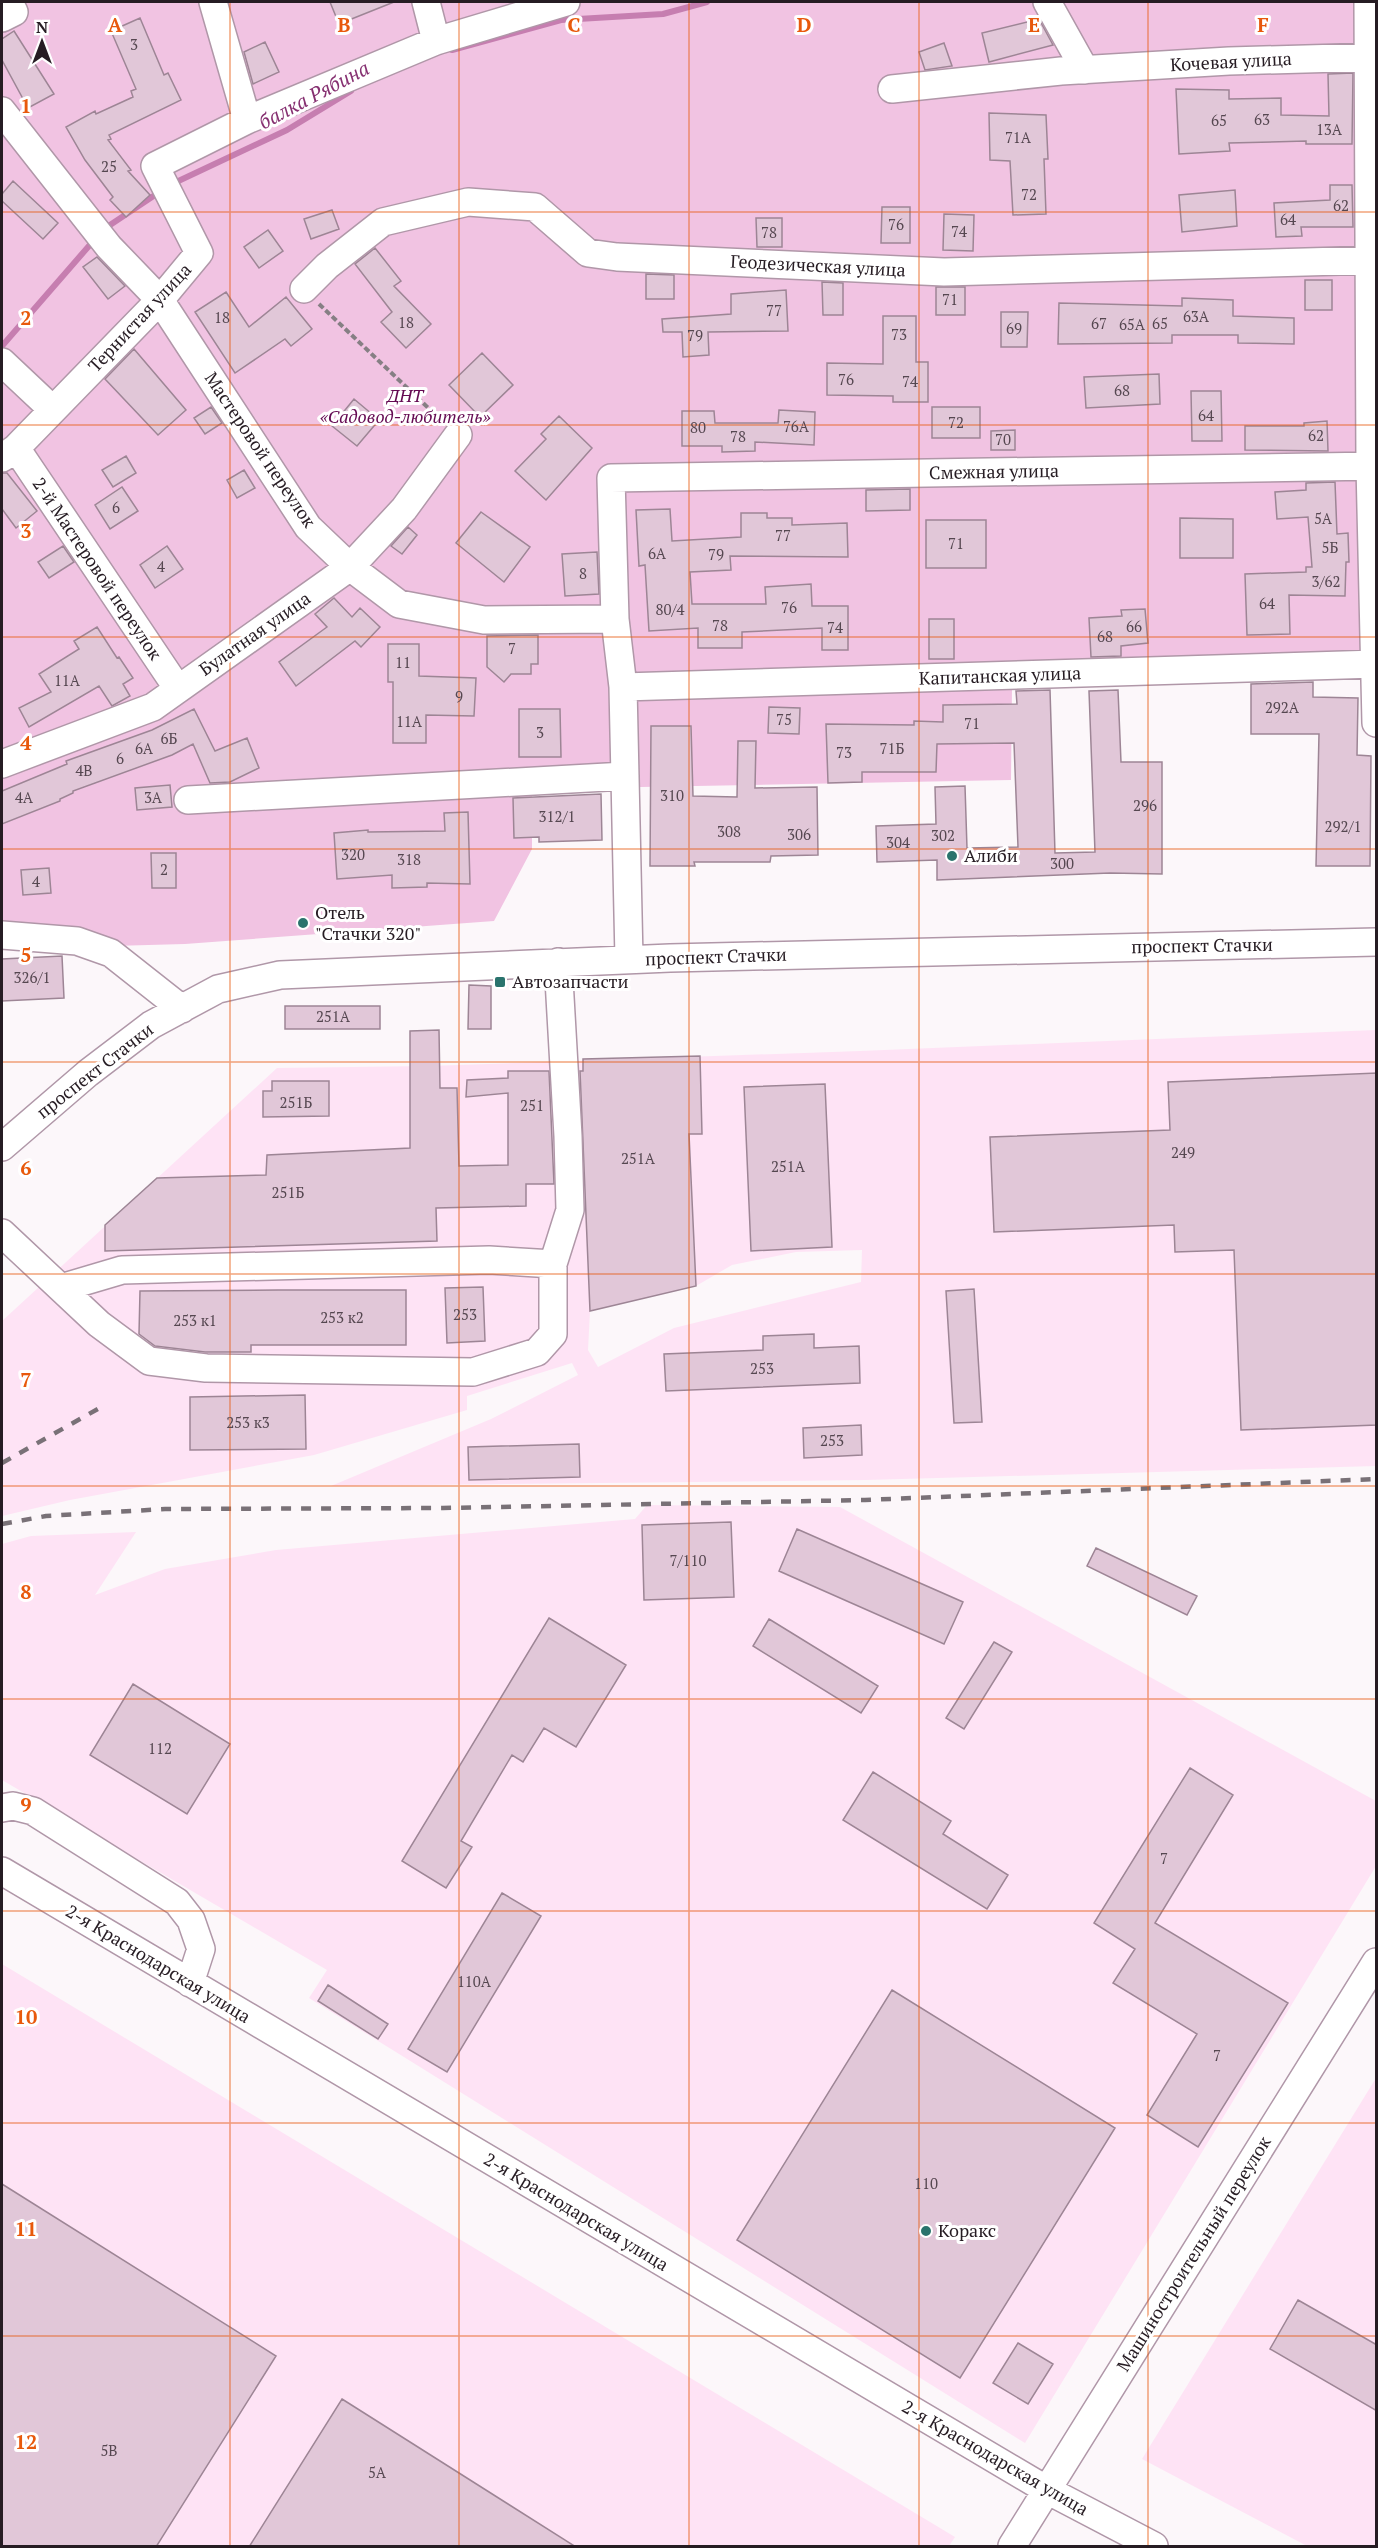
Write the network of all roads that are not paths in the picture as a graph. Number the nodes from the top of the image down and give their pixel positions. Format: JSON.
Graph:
{"nodes":[{"id":1,"x":9,"y":2,"type":"edge"},
{"id":2,"x":213,"y":2,"type":"edge"},
{"id":3,"x":426,"y":2,"type":"edge"},
{"id":4,"x":566,"y":2,"type":"edge"},
{"id":5,"x":1047,"y":2,"type":"edge"},
{"id":6,"x":1368,"y":2,"type":"edge"},
{"id":7,"x":2,"y":18,"type":"edge"},
{"id":8,"x":436,"y":41,"type":"junction"},
{"id":9,"x":1373,"y":57,"type":"edge"},
{"id":10,"x":1085,"y":70,"type":"junction"},
{"id":11,"x":892,"y":89,"type":"dead end"},
{"id":12,"x":2,"y":111,"type":"edge"},
{"id":13,"x":247,"y":120,"type":"junction"},
{"id":14,"x":1373,"y":260,"type":"edge"},
{"id":15,"x":304,"y":289,"type":"road end"},
{"id":16,"x":160,"y":300,"type":"junction"},
{"id":17,"x":2,"y":362,"type":"edge"},
{"id":18,"x":53,"y":410,"type":"junction"},
{"id":19,"x":458,"y":435,"type":"road end"},
{"id":20,"x":9,"y":453,"type":"edge"},
{"id":21,"x":1373,"y":466,"type":"edge"},
{"id":22,"x":350,"y":567,"type":"junction"},
{"id":23,"x":615,"y":619,"type":"junction"},
{"id":24,"x":1376,"y":664,"type":"edge"},
{"id":25,"x":623,"y":687,"type":"junction"},
{"id":26,"x":178,"y":689,"type":"junction"},
{"id":27,"x":1377,"y":723,"type":"edge"},
{"id":28,"x":2,"y":764,"type":"edge"},
{"id":29,"x":625,"y":776,"type":"junction"},
{"id":30,"x":188,"y":800,"type":"dead end"},
{"id":31,"x":2,"y":935,"type":"edge"},
{"id":32,"x":1377,"y":942,"type":"edge"},
{"id":33,"x":629,"y":959,"type":"junction"},
{"id":34,"x":558,"y":962,"type":"junction"},
{"id":35,"x":182,"y":1009,"type":"junction"},
{"id":36,"x":2,"y":1146,"type":"edge"},
{"id":37,"x":2,"y":1233,"type":"edge"},
{"id":38,"x":553,"y":1264,"type":"junction"},
{"id":39,"x":61,"y":1288,"type":"junction"},
{"id":40,"x":2,"y":1808,"type":"edge"},
{"id":41,"x":2,"y":1871,"type":"edge"},
{"id":42,"x":1377,"y":1962,"type":"edge"},
{"id":43,"x":190,"y":1983,"type":"junction"},
{"id":44,"x":1047,"y":2490,"type":"junction"},
{"id":45,"x":1012,"y":2547,"type":"edge"},
{"id":46,"x":1154,"y":2547,"type":"edge"}],
"edges":[{"from":1,"to":7,"type":"street"},
{"from":2,"to":13,"type":"street"},
{"from":3,"to":8,"type":"street"},
{"from":4,"to":8,"type":"street","name":"Тернистая улица"},
{"from":5,"to":10,"type":"street"},
{"from":6,"to":9,"type":"street"},
{"from":8,"to":13,"type":"street","name":"Тернистая улица"},
{"from":9,"to":10,"type":"street","name":"Кочевая улица"},
{"from":9,"to":14,"type":"street"},
{"from":10,"to":11,"type":"street","name":"Кочевая улица"},
{"from":12,"to":16,"type":"street","name":"Мастеровой переулок"},
{"from":13,"to":16,"type":"street","name":"Тернистая улица"},
{"from":14,"to":15,"type":"street","name":"Геодезическая улица"},
{"from":14,"to":21,"type":"street"},
{"from":16,"to":18,"type":"street","name":"Тернистая улица"},
{"from":16,"to":22,"type":"street","name":"Мастеровой переулок"},
{"from":17,"to":18,"type":"street"},
{"from":18,"to":20,"type":"street","name":"Тернистая улица"},
{"from":19,"to":22,"type":"street","name":"Булатная улица"},
{"from":20,"to":26,"type":"street","name":"2-й Мастеровой переулок"},
{"from":21,"to":23,"type":"street","name":"Смежная улица"},
{"from":21,"to":24,"type":"street"},
{"from":22,"to":23,"type":"street","name":"Мастеровой переулок"},
{"from":22,"to":26,"type":"street","name":"Булатная улица"},
{"from":23,"to":25,"type":"street"},
{"from":24,"to":25,"type":"street","name":"Капитанская улица"},
{"from":24,"to":27,"type":"street"},
{"from":25,"to":29,"type":"street"},
{"from":26,"to":28,"type":"street","name":"Булатная улица"},
{"from":29,"to":30,"type":"street"},
{"from":29,"to":33,"type":"street"},
{"from":31,"to":35,"type":"street"},
{"from":32,"to":33,"type":"street","name":"проспект Стачки"},
{"from":33,"to":34,"type":"street","name":"проспект Стачки"},
{"from":34,"to":35,"type":"street","name":"проспект Стачки"},
{"from":34,"to":38,"type":"street"},
{"from":35,"to":36,"type":"street","name":"проспект Стачки"},
{"from":37,"to":39,"type":"street"},
{"from":38,"to":39,"type":"street"},
{"from":38,"to":39,"type":"street"},
{"from":40,"to":43,"type":"street"},
{"from":41,"to":43,"type":"street","name":"2-я Краснодарская улица"},
{"from":42,"to":44,"type":"street","name":"Машиностроительный переулок"},
{"from":43,"to":44,"type":"street","name":"2-я Краснодарская улица"},
{"from":44,"to":45,"type":"street","name":"Машиностроительный переулок"},
{"from":44,"to":46,"type":"street","name":"2-я Краснодарская улица"}]}
